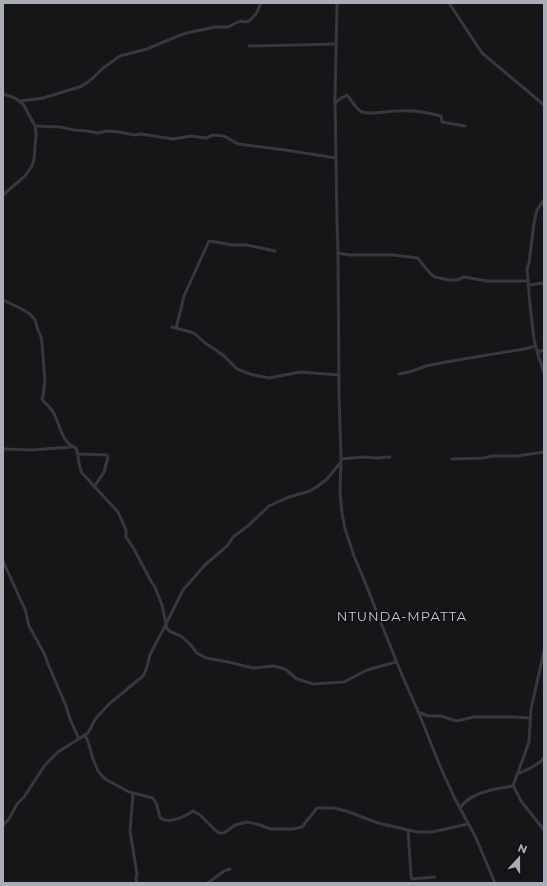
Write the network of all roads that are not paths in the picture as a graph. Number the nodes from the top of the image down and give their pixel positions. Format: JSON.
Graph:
{"nodes":[{"id":1,"x":261,"y":3,"type":"edge"},
{"id":2,"x":337,"y":3,"type":"edge"},
{"id":3,"x":449,"y":3,"type":"edge"},
{"id":4,"x":336,"y":44,"type":"junction"},
{"id":5,"x":249,"y":46,"type":"dead end"},
{"id":6,"x":3,"y":94,"type":"edge"},
{"id":7,"x":544,"y":98,"type":"edge"},
{"id":8,"x":20,"y":101,"type":"junction"},
{"id":9,"x":335,"y":103,"type":"junction"},
{"id":10,"x":543,"y":104,"type":"edge"},
{"id":11,"x":35,"y":126,"type":"junction"},
{"id":12,"x":465,"y":126,"type":"dead end"},
{"id":13,"x":336,"y":158,"type":"junction"},
{"id":14,"x":3,"y":195,"type":"edge"},
{"id":15,"x":544,"y":200,"type":"edge"},
{"id":16,"x":275,"y":251,"type":"dead end"},
{"id":17,"x":338,"y":253,"type":"junction"},
{"id":18,"x":528,"y":283,"type":"junction"},
{"id":19,"x":544,"y":283,"type":"edge"},
{"id":20,"x":3,"y":300,"type":"edge"},
{"id":21,"x":536,"y":346,"type":"junction"},
{"id":22,"x":544,"y":350,"type":"edge"},
{"id":23,"x":537,"y":352,"type":"junction"},
{"id":24,"x":544,"y":372,"type":"edge"},
{"id":25,"x":399,"y":374,"type":"dead end"},
{"id":26,"x":339,"y":375,"type":"junction"},
{"id":27,"x":71,"y":446,"type":"junction"},
{"id":28,"x":3,"y":449,"type":"edge"},
{"id":29,"x":544,"y":452,"type":"edge"},
{"id":30,"x":78,"y":454,"type":"junction"},
{"id":31,"x":390,"y":457,"type":"dead end"},
{"id":32,"x":452,"y":459,"type":"dead end"},
{"id":33,"x":341,"y":461,"type":"junction"},
{"id":34,"x":94,"y":487,"type":"junction"},
{"id":35,"x":3,"y":561,"type":"edge"},
{"id":36,"x":166,"y":625,"type":"junction"},
{"id":37,"x":544,"y":651,"type":"edge"},
{"id":38,"x":396,"y":662,"type":"junction"},
{"id":39,"x":418,"y":712,"type":"junction"},
{"id":40,"x":530,"y":718,"type":"junction"},
{"id":41,"x":84,"y":736,"type":"junction"},
{"id":42,"x":79,"y":739,"type":"junction"},
{"id":43,"x":544,"y":758,"type":"edge"},
{"id":44,"x":517,"y":774,"type":"junction"},
{"id":45,"x":513,"y":785,"type":"junction"},
{"id":46,"x":134,"y":794,"type":"junction"},
{"id":47,"x":460,"y":808,"type":"junction"},
{"id":48,"x":468,"y":824,"type":"junction"},
{"id":49,"x":3,"y":825,"type":"edge"},
{"id":50,"x":408,"y":830,"type":"junction"},
{"id":51,"x":544,"y":830,"type":"edge"},
{"id":52,"x":230,"y":869,"type":"dead end"},
{"id":53,"x":435,"y":877,"type":"dead end"},
{"id":54,"x":430,"y":878,"type":"junction"},
{"id":55,"x":137,"y":883,"type":"edge"},
{"id":56,"x":208,"y":883,"type":"edge"},
{"id":57,"x":432,"y":883,"type":"edge"},
{"id":58,"x":495,"y":883,"type":"edge"}],
"edges":[{"from":1,"to":8,"type":"street"},
{"from":2,"to":4,"type":"street"},
{"from":3,"to":10,"type":"street"},
{"from":4,"to":5,"type":"street"},
{"from":4,"to":9,"type":"street"},
{"from":6,"to":8,"type":"street"},
{"from":7,"to":10,"type":"street"},
{"from":8,"to":11,"type":"street"},
{"from":9,"to":12,"type":"street"},
{"from":9,"to":13,"type":"street"},
{"from":11,"to":13,"type":"street"},
{"from":11,"to":14,"type":"street"},
{"from":13,"to":17,"type":"street"},
{"from":15,"to":18,"type":"street"},
{"from":16,"to":26,"type":"street"},
{"from":17,"to":18,"type":"street"},
{"from":17,"to":26,"type":"street"},
{"from":18,"to":19,"type":"street"},
{"from":18,"to":21,"type":"street"},
{"from":20,"to":27,"type":"street"},
{"from":21,"to":23,"type":"street"},
{"from":21,"to":25,"type":"street"},
{"from":22,"to":23,"type":"street"},
{"from":23,"to":24,"type":"street"},
{"from":26,"to":33,"type":"street"},
{"from":27,"to":28,"type":"street"},
{"from":27,"to":30,"type":"street"},
{"from":29,"to":32,"type":"street"},
{"from":30,"to":34,"type":"street"},
{"from":30,"to":34,"type":"street"},
{"from":31,"to":33,"type":"street"},
{"from":33,"to":36,"type":"street"},
{"from":33,"to":38,"type":"street"},
{"from":34,"to":36,"type":"street"},
{"from":35,"to":42,"type":"street"},
{"from":36,"to":38,"type":"street"},
{"from":36,"to":41,"type":"street"},
{"from":37,"to":40,"type":"street"},
{"from":38,"to":39,"type":"street"},
{"from":39,"to":40,"type":"street"},
{"from":39,"to":47,"type":"street"},
{"from":40,"to":44,"type":"street"},
{"from":41,"to":42,"type":"street"},
{"from":41,"to":46,"type":"street"},
{"from":42,"to":49,"type":"street"},
{"from":43,"to":44,"type":"street"},
{"from":44,"to":45,"type":"street"},
{"from":45,"to":47,"type":"street"},
{"from":45,"to":51,"type":"street"},
{"from":46,"to":50,"type":"street"},
{"from":46,"to":55,"type":"street"},
{"from":47,"to":48,"type":"street"},
{"from":48,"to":50,"type":"street"},
{"from":48,"to":58,"type":"street"},
{"from":50,"to":54,"type":"street"},
{"from":52,"to":56,"type":"street"},
{"from":53,"to":54,"type":"street"},
{"from":54,"to":57,"type":"street"}]}
